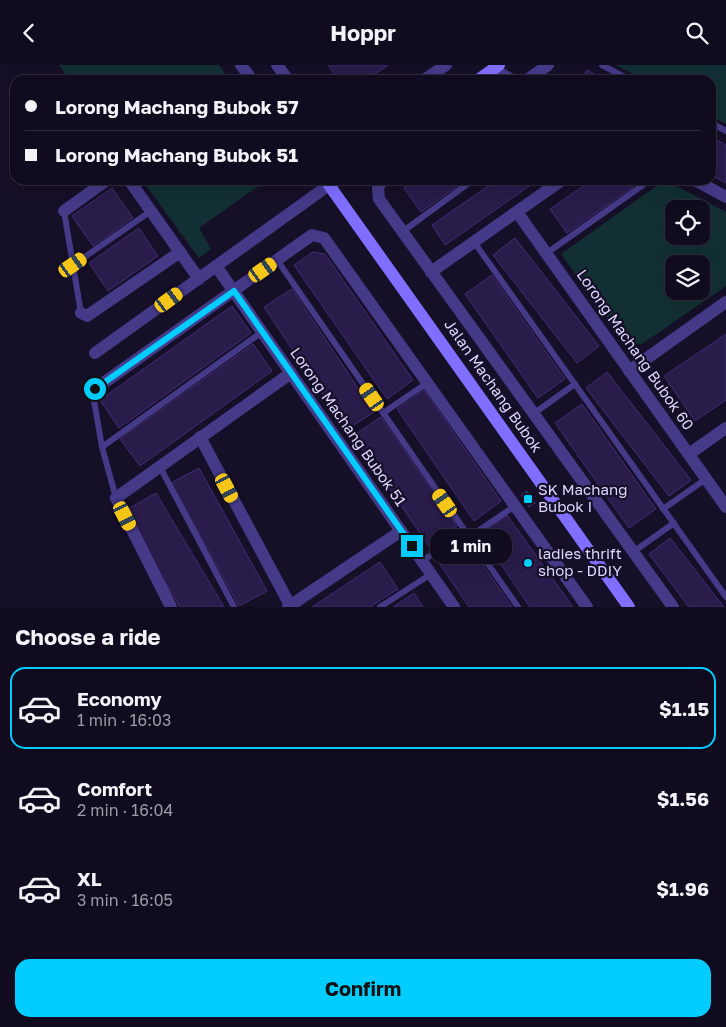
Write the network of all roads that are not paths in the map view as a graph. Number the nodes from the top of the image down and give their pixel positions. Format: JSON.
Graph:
{"nodes":[{"id":1,"x":446,"y":65,"type":"edge"},
{"id":2,"x":548,"y":65,"type":"edge"},
{"id":3,"x":602,"y":65,"type":"edge"},
{"id":4,"x":496,"y":67,"type":"edge"},
{"id":5,"x":431,"y":75,"type":"edge"},
{"id":6,"x":485,"y":75,"type":"edge"},
{"id":7,"x":506,"y":75,"type":"edge"},
{"id":8,"x":534,"y":75,"type":"edge"},
{"id":9,"x":621,"y":75,"type":"edge"},
{"id":10,"x":100,"y":185,"type":"edge"},
{"id":11,"x":133,"y":185,"type":"edge"},
{"id":12,"x":326,"y":185,"type":"edge"},
{"id":13,"x":332,"y":185,"type":"edge"},
{"id":14,"x":380,"y":185,"type":"edge"},
{"id":15,"x":466,"y":185,"type":"edge"},
{"id":16,"x":555,"y":185,"type":"edge"},
{"id":17,"x":643,"y":185,"type":"edge"},
{"id":18,"x":704,"y":185,"type":"edge"},
{"id":19,"x":726,"y":197,"type":"edge"},
{"id":20,"x":64,"y":211,"type":"joint"},
{"id":21,"x":151,"y":211,"type":"junction"},
{"id":22,"x":517,"y":212,"type":"junction"},
{"id":23,"x":402,"y":232,"type":"junction"},
{"id":24,"x":474,"y":242,"type":"junction"},
{"id":25,"x":180,"y":252,"type":"junction"},
{"id":26,"x":547,"y":253,"type":"junction"},
{"id":27,"x":277,"y":260,"type":"junction"},
{"id":28,"x":73,"y":265,"type":"junction"},
{"id":29,"x":216,"y":266,"type":"junction"},
{"id":30,"x":431,"y":272,"type":"junction"},
{"id":31,"x":199,"y":279,"type":"junction"},
{"id":32,"x":234,"y":291,"type":"junction"},
{"id":33,"x":726,"y":302,"type":"edge"},
{"id":34,"x":81,"y":313,"type":"joint"},
{"id":35,"x":262,"y":332,"type":"junction"},
{"id":36,"x":95,"y":353,"type":"dead end"},
{"id":37,"x":630,"y":371,"type":"junction"},
{"id":38,"x":291,"y":373,"type":"junction"},
{"id":39,"x":427,"y":383,"type":"junction"},
{"id":40,"x":575,"y":384,"type":"junction"},
{"id":41,"x":95,"y":389,"type":"joint"},
{"id":42,"x":383,"y":413,"type":"junction"},
{"id":43,"x":533,"y":414,"type":"junction"},
{"id":44,"x":726,"y":428,"type":"edge"},
{"id":45,"x":200,"y":437,"type":"junction"},
{"id":46,"x":102,"y":447,"type":"junction"},
{"id":47,"x":688,"y":454,"type":"junction"},
{"id":48,"x":160,"y":466,"type":"junction"},
{"id":49,"x":706,"y":479,"type":"junction"},
{"id":50,"x":116,"y":498,"type":"junction"},
{"id":51,"x":515,"y":506,"type":"junction"},
{"id":52,"x":726,"y":507,"type":"edge"},
{"id":53,"x":663,"y":509,"type":"junction"},
{"id":54,"x":674,"y":523,"type":"junction"},
{"id":55,"x":401,"y":531,"type":"junction"},
{"id":56,"x":468,"y":535,"type":"junction"},
{"id":57,"x":633,"y":552,"type":"junction"},
{"id":58,"x":422,"y":561,"type":"junction"},
{"id":59,"x":431,"y":574,"type":"junction"},
{"id":60,"x":726,"y":597,"type":"edge"},
{"id":61,"x":289,"y":606,"type":"edge"},
{"id":62,"x":171,"y":607,"type":"edge"},
{"id":63,"x":234,"y":607,"type":"edge"},
{"id":64,"x":380,"y":607,"type":"edge"},
{"id":65,"x":454,"y":607,"type":"edge"},
{"id":66,"x":518,"y":607,"type":"edge"},
{"id":67,"x":587,"y":607,"type":"edge"},
{"id":68,"x":629,"y":607,"type":"edge"},
{"id":69,"x":673,"y":607,"type":"edge"}],
"edges":[{"from":1,"to":5,"type":"street"},
{"from":2,"to":8,"type":"street"},
{"from":3,"to":9,"type":"lane"},
{"from":4,"to":6,"type":"main road"},
{"from":4,"to":7,"type":"street"},
{"from":10,"to":20,"type":"street"},
{"from":11,"to":21,"type":"street"},
{"from":12,"to":29,"type":"street"},
{"from":13,"to":68,"type":"main road","name":"Jalan Machang Bubok"},
{"from":14,"to":23,"type":"street","name":"Jalan Machang Bubok"},
{"from":15,"to":23,"type":"lane"},
{"from":16,"to":22,"type":"street"},
{"from":17,"to":26,"type":"lane"},
{"from":18,"to":19,"type":"street"},
{"from":20,"to":28,"type":"lane"},
{"from":21,"to":25,"type":"street"},
{"from":21,"to":28,"type":"lane"},
{"from":22,"to":24,"type":"street"},
{"from":22,"to":26,"type":"street","name":"Lorong Machang Bubok 60"},
{"from":23,"to":30,"type":"street","name":"Jalan Machang Bubok"},
{"from":24,"to":30,"type":"street"},
{"from":24,"to":40,"type":"lane"},
{"from":25,"to":31,"type":"street"},
{"from":25,"to":34,"type":"street"},
{"from":26,"to":37,"type":"street","name":"Lorong Machang Bubok 60"},
{"from":27,"to":32,"type":"street"},
{"from":27,"to":39,"type":"street"},
{"from":27,"to":42,"type":"lane"},
{"from":28,"to":34,"type":"lane"},
{"from":29,"to":31,"type":"street"},
{"from":29,"to":32,"type":"street","name":"Lorong Machang Bubok 51"},
{"from":30,"to":43,"type":"street","name":"Jalan Machang Bubok"},
{"from":31,"to":36,"type":"street"},
{"from":32,"to":35,"type":"street","name":"Lorong Machang Bubok 51"},
{"from":32,"to":41,"type":"street"},
{"from":33,"to":37,"type":"street"},
{"from":35,"to":38,"type":"street","name":"Lorong Machang Bubok 51"},
{"from":35,"to":46,"type":"lane"},
{"from":37,"to":47,"type":"street","name":"Lorong Machang Bubok 60"},
{"from":38,"to":45,"type":"street"},
{"from":38,"to":55,"type":"street","name":"Lorong Machang Bubok 51"},
{"from":39,"to":42,"type":"lane"},
{"from":39,"to":51,"type":"street"},
{"from":40,"to":43,"type":"lane"},
{"from":40,"to":53,"type":"lane"},
{"from":41,"to":46,"type":"lane"},
{"from":42,"to":56,"type":"lane"},
{"from":43,"to":57,"type":"street","name":"Jalan Machang Bubok"},
{"from":44,"to":47,"type":"street"},
{"from":45,"to":48,"type":"street"},
{"from":45,"to":61,"type":"street"},
{"from":46,"to":50,"type":"lane"},
{"from":47,"to":49,"type":"street","name":"Lorong Machang Bubok 60"},
{"from":48,"to":50,"type":"street"},
{"from":48,"to":63,"type":"lane"},
{"from":49,"to":52,"type":"street","name":"Lorong Machang Bubok 60"},
{"from":49,"to":53,"type":"lane"},
{"from":50,"to":62,"type":"street"},
{"from":51,"to":56,"type":"lane"},
{"from":51,"to":67,"type":"street"},
{"from":53,"to":54,"type":"lane"},
{"from":54,"to":57,"type":"lane"},
{"from":54,"to":60,"type":"lane"},
{"from":55,"to":58,"type":"street","name":"Lorong Machang Bubok 51"},
{"from":55,"to":61,"type":"street"},
{"from":56,"to":58,"type":"lane"},
{"from":56,"to":66,"type":"lane"},
{"from":57,"to":69,"type":"street","name":"Jalan Machang Bubok"},
{"from":58,"to":59,"type":"street","name":"Lorong Machang Bubok 51"},
{"from":59,"to":64,"type":"lane"},
{"from":59,"to":65,"type":"street","name":"Lorong Machang Bubok 51"}]}
